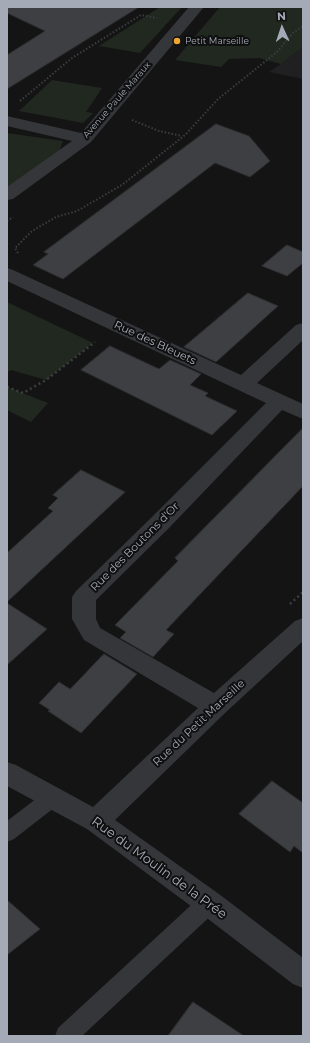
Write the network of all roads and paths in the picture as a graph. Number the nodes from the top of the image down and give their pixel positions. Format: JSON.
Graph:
{"nodes":[{"id":1,"x":196,"y":7,"type":"edge"},
{"id":2,"x":182,"y":24,"type":"junction"},
{"id":3,"x":303,"y":26,"type":"edge"},
{"id":4,"x":19,"y":102,"type":"dead end"},
{"id":5,"x":127,"y":118,"type":"dead end"},
{"id":6,"x":7,"y":122,"type":"edge"},
{"id":7,"x":183,"y":136,"type":"junction"},
{"id":8,"x":85,"y":139,"type":"junction"},
{"id":9,"x":7,"y":195,"type":"edge"},
{"id":10,"x":21,"y":258,"type":"dead end"},
{"id":11,"x":7,"y":274,"type":"edge"},
{"id":12,"x":116,"y":325,"type":"junction"},
{"id":13,"x":303,"y":329,"type":"edge"},
{"id":14,"x":244,"y":384,"type":"junction"},
{"id":15,"x":7,"y":387,"type":"edge"},
{"id":16,"x":279,"y":401,"type":"junction"},
{"id":17,"x":303,"y":412,"type":"edge"},
{"id":18,"x":303,"y":627,"type":"edge"},
{"id":19,"x":216,"y":706,"type":"junction"},
{"id":20,"x":7,"y":773,"type":"edge"},
{"id":21,"x":52,"y":798,"type":"junction"},
{"id":22,"x":96,"y":821,"type":"junction"},
{"id":23,"x":7,"y":833,"type":"edge"},
{"id":24,"x":209,"y":903,"type":"junction"},
{"id":25,"x":303,"y":975,"type":"edge"},
{"id":26,"x":66,"y":1036,"type":"edge"}],
"edges":[{"from":1,"to":2,"type":"street","name":"Avenue Paule Maraux"},
{"from":2,"to":4,"type":"path"},
{"from":2,"to":8,"type":"street","name":"Avenue Paule Maraux"},
{"from":3,"to":7,"type":"path"},
{"from":5,"to":7,"type":"path"},
{"from":6,"to":8,"type":"street"},
{"from":7,"to":10,"type":"path"},
{"from":8,"to":9,"type":"street","name":"Avenue Paule Maraux"},
{"from":11,"to":12,"type":"street","name":"Rue des Bleuets"},
{"from":12,"to":14,"type":"street","name":"Rue des Bleuets"},
{"from":12,"to":15,"type":"path"},
{"from":13,"to":14,"type":"street"},
{"from":14,"to":16,"type":"street","name":"Rue des Bleuets"},
{"from":16,"to":17,"type":"street","name":"Rue des Bleuets"},
{"from":16,"to":19,"type":"street","name":"Rue des Boutons d'Or"},
{"from":18,"to":19,"type":"street","name":"Rue du Petit Marseille"},
{"from":19,"to":22,"type":"street","name":"Rue du Petit Marseille"},
{"from":20,"to":21,"type":"street","name":"Rue du Moulin de la Prée"},
{"from":21,"to":22,"type":"street","name":"Rue du Moulin de la Prée"},
{"from":21,"to":23,"type":"lane"},
{"from":22,"to":24,"type":"street","name":"Rue du Moulin de la Prée"},
{"from":24,"to":25,"type":"street","name":"Rue du Moulin de la Prée"},
{"from":24,"to":26,"type":"lane"}]}
